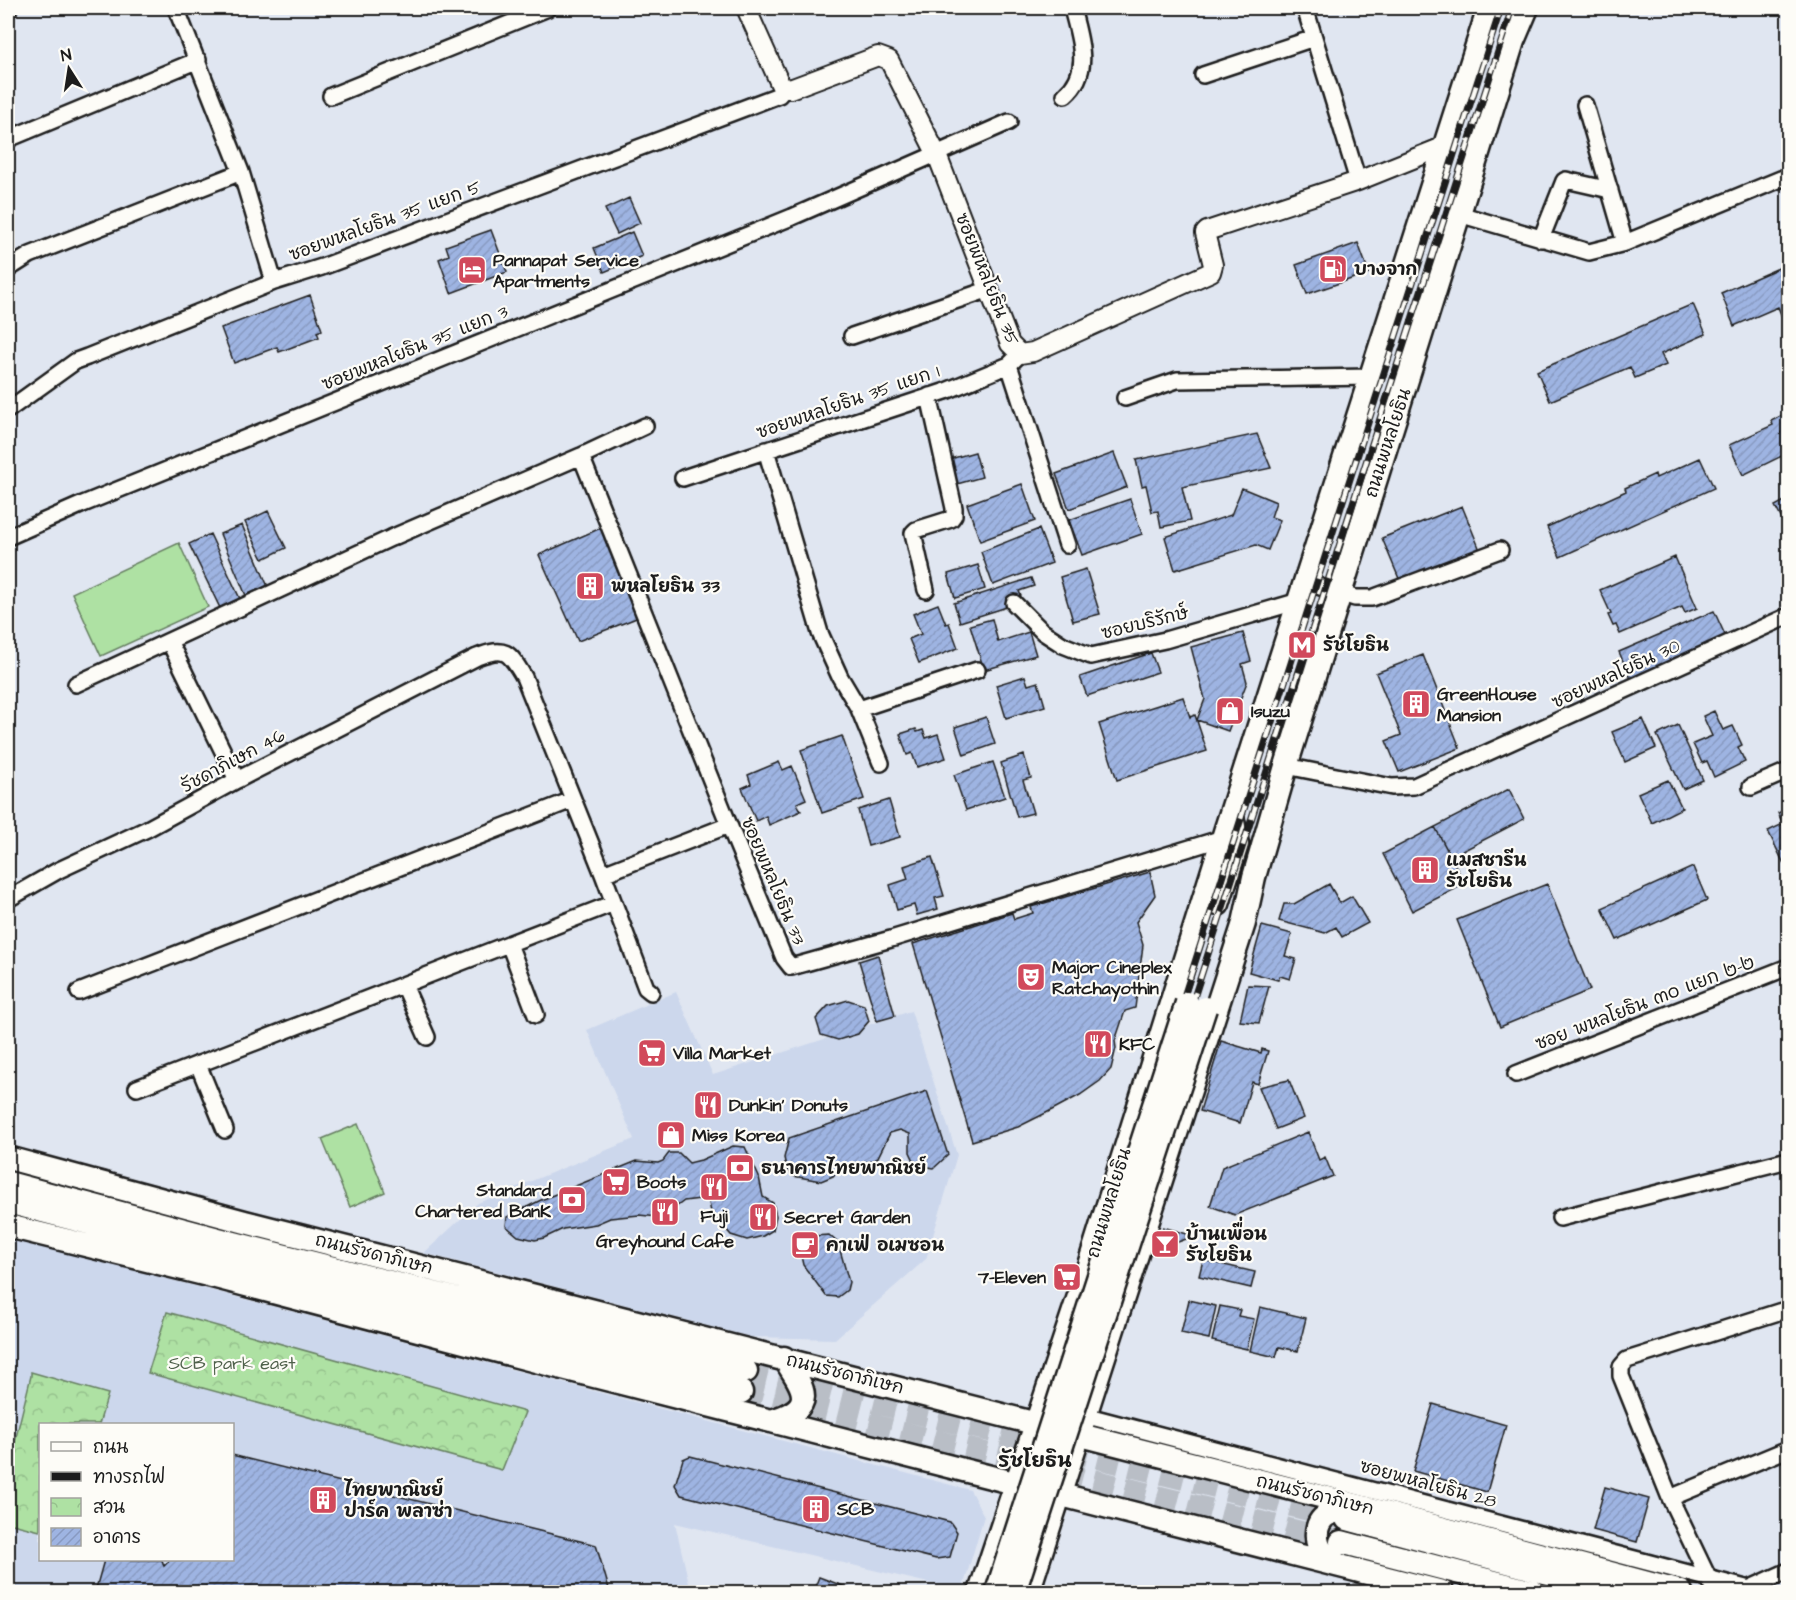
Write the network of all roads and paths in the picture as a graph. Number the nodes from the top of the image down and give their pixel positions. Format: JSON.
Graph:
{"nodes":[{"id":1,"x":176,"y":8,"type":"edge"},
{"id":2,"x":548,"y":8,"type":"edge"},
{"id":3,"x":746,"y":8,"type":"edge"},
{"id":4,"x":1072,"y":8,"type":"edge"},
{"id":5,"x":1305,"y":8,"type":"edge"},
{"id":6,"x":1495,"y":8,"type":"edge"},
{"id":7,"x":1523,"y":8,"type":"edge"},
{"id":8,"x":1527,"y":8,"type":"edge"},
{"id":9,"x":1486,"y":18,"type":"edge"},
{"id":10,"x":1314,"y":38,"type":"junction"},
{"id":11,"x":1514,"y":41,"type":"junction"},
{"id":12,"x":198,"y":60,"type":"junction"},
{"id":13,"x":1203,"y":75,"type":"dead end"},
{"id":14,"x":785,"y":88,"type":"junction"},
{"id":15,"x":1065,"y":95,"type":"dead end"},
{"id":16,"x":331,"y":96,"type":"dead end"},
{"id":17,"x":1585,"y":105,"type":"dead end"},
{"id":18,"x":1009,"y":122,"type":"dead end"},
{"id":19,"x":8,"y":139,"type":"edge"},
{"id":20,"x":1445,"y":146,"type":"junction"},
{"id":21,"x":937,"y":155,"type":"junction"},
{"id":22,"x":241,"y":172,"type":"junction"},
{"id":23,"x":1788,"y":176,"type":"edge"},
{"id":24,"x":1358,"y":182,"type":"junction"},
{"id":25,"x":1610,"y":190,"type":"junction"},
{"id":26,"x":1459,"y":214,"type":"junction"},
{"id":27,"x":1541,"y":239,"type":"junction"},
{"id":28,"x":1625,"y":243,"type":"junction"},
{"id":29,"x":8,"y":269,"type":"edge"},
{"id":30,"x":274,"y":282,"type":"junction"},
{"id":31,"x":990,"y":289,"type":"junction"},
{"id":32,"x":852,"y":336,"type":"dead end"},
{"id":33,"x":1015,"y":359,"type":"junction"},
{"id":34,"x":1371,"y":377,"type":"junction"},
{"id":35,"x":929,"y":396,"type":"junction"},
{"id":36,"x":1125,"y":398,"type":"dead end"},
{"id":37,"x":8,"y":410,"type":"edge"},
{"id":38,"x":645,"y":426,"type":"dead end"},
{"id":39,"x":766,"y":450,"type":"junction"},
{"id":40,"x":581,"y":456,"type":"junction"},
{"id":41,"x":683,"y":478,"type":"dead end"},
{"id":42,"x":8,"y":537,"type":"edge"},
{"id":43,"x":1067,"y":545,"type":"dead end"},
{"id":44,"x":1500,"y":550,"type":"dead end"},
{"id":45,"x":926,"y":590,"type":"dead end"},
{"id":46,"x":1302,"y":591,"type":"junction"},
{"id":47,"x":1340,"y":592,"type":"junction"},
{"id":48,"x":1014,"y":603,"type":"dead end"},
{"id":49,"x":1788,"y":616,"type":"edge"},
{"id":50,"x":169,"y":641,"type":"junction"},
{"id":51,"x":977,"y":670,"type":"dead end"},
{"id":52,"x":76,"y":684,"type":"dead end"},
{"id":53,"x":859,"y":710,"type":"junction"},
{"id":54,"x":881,"y":763,"type":"dead end"},
{"id":55,"x":1286,"y":766,"type":"junction"},
{"id":56,"x":1788,"y":771,"type":"edge"},
{"id":57,"x":237,"y":780,"type":"junction"},
{"id":58,"x":1751,"y":787,"type":"dead end"},
{"id":59,"x":572,"y":800,"type":"junction"},
{"id":60,"x":1231,"y":811,"type":"junction"},
{"id":61,"x":729,"y":825,"type":"junction"},
{"id":62,"x":1222,"y":838,"type":"junction"},
{"id":63,"x":1264,"y":844,"type":"junction"},
{"id":64,"x":603,"y":874,"type":"junction"},
{"id":65,"x":8,"y":899,"type":"edge"},
{"id":66,"x":614,"y":903,"type":"junction"},
{"id":67,"x":509,"y":944,"type":"junction"},
{"id":68,"x":1788,"y":968,"type":"edge"},
{"id":69,"x":404,"y":985,"type":"junction"},
{"id":70,"x":80,"y":992,"type":"dead end"},
{"id":71,"x":651,"y":992,"type":"dead end"},
{"id":72,"x":1196,"y":1005,"type":"junction"},
{"id":73,"x":536,"y":1015,"type":"dead end"},
{"id":74,"x":428,"y":1037,"type":"dead end"},
{"id":75,"x":198,"y":1064,"type":"junction"},
{"id":76,"x":1516,"y":1074,"type":"dead end"},
{"id":77,"x":137,"y":1088,"type":"dead end"},
{"id":78,"x":225,"y":1130,"type":"dead end"},
{"id":79,"x":8,"y":1158,"type":"edge"},
{"id":80,"x":1788,"y":1160,"type":"edge"},
{"id":81,"x":8,"y":1182,"type":"edge"},
{"id":82,"x":8,"y":1202,"type":"edge"},
{"id":83,"x":1560,"y":1218,"type":"dead end"},
{"id":84,"x":8,"y":1226,"type":"edge"},
{"id":85,"x":1084,"y":1281,"type":"junction"},
{"id":86,"x":1125,"y":1290,"type":"junction"},
{"id":87,"x":1788,"y":1309,"type":"edge"},
{"id":88,"x":784,"y":1358,"type":"junction"},
{"id":89,"x":771,"y":1421,"type":"junction"},
{"id":90,"x":1036,"y":1423,"type":"junction"},
{"id":91,"x":1081,"y":1424,"type":"junction"},
{"id":92,"x":1788,"y":1449,"type":"edge"},
{"id":93,"x":1016,"y":1482,"type":"junction"},
{"id":94,"x":1060,"y":1493,"type":"junction"},
{"id":95,"x":1670,"y":1498,"type":"junction"},
{"id":96,"x":1355,"y":1513,"type":"junction"},
{"id":97,"x":1341,"y":1542,"type":"tunnel mouth"},
{"id":98,"x":1340,"y":1566,"type":"junction"},
{"id":99,"x":1788,"y":1570,"type":"edge"},
{"id":100,"x":1706,"y":1577,"type":"junction"},
{"id":101,"x":987,"y":1588,"type":"edge"},
{"id":102,"x":1750,"y":1591,"type":"edge"},
{"id":103,"x":1014,"y":1593,"type":"edge"},
{"id":104,"x":1027,"y":1593,"type":"edge"},
{"id":105,"x":1442,"y":1593,"type":"edge"},
{"id":106,"x":1534,"y":1593,"type":"edge"},
{"id":107,"x":1619,"y":1593,"type":"edge"},
{"id":108,"x":1682,"y":1593,"type":"edge"},
{"id":109,"x":1715,"y":1593,"type":"edge"}],
"edges":[{"from":1,"to":12,"type":"street"},
{"from":2,"to":16,"type":"street"},
{"from":3,"to":14,"type":"street"},
{"from":4,"to":15,"type":"street"},
{"from":5,"to":10,"type":"street"},
{"from":6,"to":9,"type":"main road","name":"ถนนพหลโยธิน"},
{"from":7,"to":11,"type":"main road","name":"ถนนพหลโยธิน"},
{"from":8,"to":11,"type":"main road","name":"ถนนพหลโยธิน"},
{"from":9,"to":20,"type":"main road","name":"ถนนพหลโยธิน"},
{"from":10,"to":13,"type":"street"},
{"from":10,"to":24,"type":"street"},
{"from":11,"to":26,"type":"main road","name":"ถนนพหลโยธิน"},
{"from":12,"to":19,"type":"street"},
{"from":12,"to":22,"type":"street"},
{"from":14,"to":21,"type":"street","name":"ซอยพหลโยธิน 35"},
{"from":14,"to":30,"type":"street","name":"ซอยพหลโยธิน 35 แยก 5"},
{"from":17,"to":25,"type":"street"},
{"from":18,"to":21,"type":"street","name":"ซอยพหลโยธิน 35 แยก 3"},
{"from":20,"to":24,"type":"street","name":"ซอยพหลโยธิน 35"},
{"from":20,"to":34,"type":"main road","name":"ถนนพหลโยธิน"},
{"from":21,"to":31,"type":"street","name":"ซอยพหลโยธิน 35"},
{"from":21,"to":42,"type":"street","name":"ซอยพหลโยธิน 35 แยก 3"},
{"from":22,"to":29,"type":"street"},
{"from":22,"to":30,"type":"street"},
{"from":23,"to":28,"type":"street"},
{"from":24,"to":33,"type":"street","name":"ซอยพหลโยธิน 35"},
{"from":25,"to":27,"type":"street"},
{"from":25,"to":28,"type":"street"},
{"from":26,"to":27,"type":"street"},
{"from":26,"to":47,"type":"main road","name":"ถนนพหลโยธิน"},
{"from":27,"to":28,"type":"street"},
{"from":30,"to":37,"type":"street","name":"ซอยพหลโยธิน 35 แยก 5"},
{"from":31,"to":32,"type":"street"},
{"from":31,"to":33,"type":"street","name":"ซอยพหลโยธิน 35"},
{"from":33,"to":35,"type":"street","name":"ซอยพหลโยธิน 35 แยก 1"},
{"from":33,"to":43,"type":"street"},
{"from":34,"to":36,"type":"street"},
{"from":34,"to":46,"type":"main road","name":"ถนนพหลโยธิน"},
{"from":35,"to":39,"type":"street","name":"ซอยพหลโยธิน 35 แยก 1"},
{"from":35,"to":45,"type":"street"},
{"from":38,"to":40,"type":"street"},
{"from":39,"to":41,"type":"street","name":"ซอยพหลโยธิน 35 แยก 1"},
{"from":39,"to":53,"type":"street"},
{"from":40,"to":50,"type":"street"},
{"from":40,"to":61,"type":"street","name":"ซอยพหลโยธิน 33"},
{"from":44,"to":47,"type":"street"},
{"from":46,"to":47,"type":"street"},
{"from":46,"to":48,"type":"street","name":"ซอยบริรักษ์"},
{"from":46,"to":60,"type":"main road","name":"ถนนพหลโยธิน"},
{"from":47,"to":55,"type":"main road","name":"ถนนพหลโยธิน"},
{"from":49,"to":55,"type":"street","name":"ซอยพหลโยธิน 30"},
{"from":50,"to":52,"type":"street"},
{"from":50,"to":57,"type":"street"},
{"from":51,"to":53,"type":"street"},
{"from":53,"to":54,"type":"street"},
{"from":55,"to":63,"type":"main road","name":"ถนนพหลโยธิน"},
{"from":56,"to":58,"type":"street"},
{"from":57,"to":59,"type":"street","name":"รัชดาภิเษก 46"},
{"from":57,"to":65,"type":"street","name":"รัชดาภิเษก 46"},
{"from":59,"to":64,"type":"street","name":"รัชดาภิเษก 46"},
{"from":59,"to":70,"type":"street"},
{"from":60,"to":62,"type":"main road","name":"ถนนพหลโยธิน"},
{"from":60,"to":72,"type":"main road","name":"ถนนพหลโยธิน"},
{"from":61,"to":62,"type":"street","name":"ซอยพหลโยธิน 33"},
{"from":61,"to":64,"type":"street"},
{"from":62,"to":85,"type":"main road","name":"ถนนพหลโยธิน"},
{"from":63,"to":72,"type":"main road","name":"ถนนพหลโยธิน"},
{"from":63,"to":86,"type":"main road","name":"ถนนพหลโยธิน"},
{"from":64,"to":66,"type":"street","name":"รัชดาภิเษก 46"},
{"from":66,"to":67,"type":"street"},
{"from":66,"to":71,"type":"street","name":"รัชดาภิเษก 46"},
{"from":67,"to":69,"type":"street"},
{"from":67,"to":73,"type":"street"},
{"from":68,"to":76,"type":"street","name":"ซอย พหลโยธิน ๓๐ แยก ๒-๒"},
{"from":69,"to":74,"type":"street"},
{"from":69,"to":75,"type":"street"},
{"from":72,"to":101,"type":"main road","name":"ถนนพหลโยธิน","bridge":true},
{"from":72,"to":103,"type":"main road","name":"ถนนพหลโยธิน","bridge":true},
{"from":75,"to":77,"type":"street"},
{"from":75,"to":78,"type":"street"},
{"from":79,"to":88,"type":"main road","name":"ถนนรัชดาภิเษก"},
{"from":80,"to":83,"type":"street"},
{"from":81,"to":82,"type":"main road","name":"ถนนรัชดาภิเษก"},
{"from":84,"to":89,"type":"main road"},
{"from":85,"to":86,"type":"main road"},
{"from":85,"to":90,"type":"main road","name":"ถนนพหลโยธิน"},
{"from":86,"to":91,"type":"main road","name":"ถนนพหลโยธิน"},
{"from":87,"to":95,"type":"street"},
{"from":88,"to":89,"type":"main road"},
{"from":88,"to":90,"type":"main road","name":"ถนนรัชดาภิเษก"},
{"from":89,"to":93,"type":"main road"},
{"from":90,"to":91,"type":"main road","name":"ถนนรัชดาภิเษก"},
{"from":90,"to":93,"type":"main road","name":"ถนนพหลโยธิน"},
{"from":91,"to":94,"type":"main road","name":"ถนนพหลโยธิน"},
{"from":91,"to":96,"type":"main road","name":"ถนนรัชดาภิเษก"},
{"from":91,"to":100,"type":"street","name":"ซอยพหลโยธิน 28"},
{"from":92,"to":95,"type":"street"},
{"from":93,"to":94,"type":"main road"},
{"from":93,"to":101,"type":"main road","name":"ถนนพหลโยธิน"},
{"from":94,"to":98,"type":"main road"},
{"from":94,"to":104,"type":"main road","name":"ถนนพหลโยธิน"},
{"from":95,"to":100,"type":"street"},
{"from":96,"to":98,"type":"main road"},
{"from":96,"to":107,"type":"main road","name":"ถนนรัชดาภิเษก"},
{"from":96,"to":108,"type":"main road","name":"ถนนรัชดาภิเษก"},
{"from":97,"to":106,"type":"main road"},
{"from":98,"to":105,"type":"main road"},
{"from":99,"to":102,"type":"street"},
{"from":100,"to":102,"type":"street","name":"ซอยพหลโยธิน 28"},
{"from":100,"to":109,"type":"street"},
{"from":101,"to":104,"type":"main road"}]}
